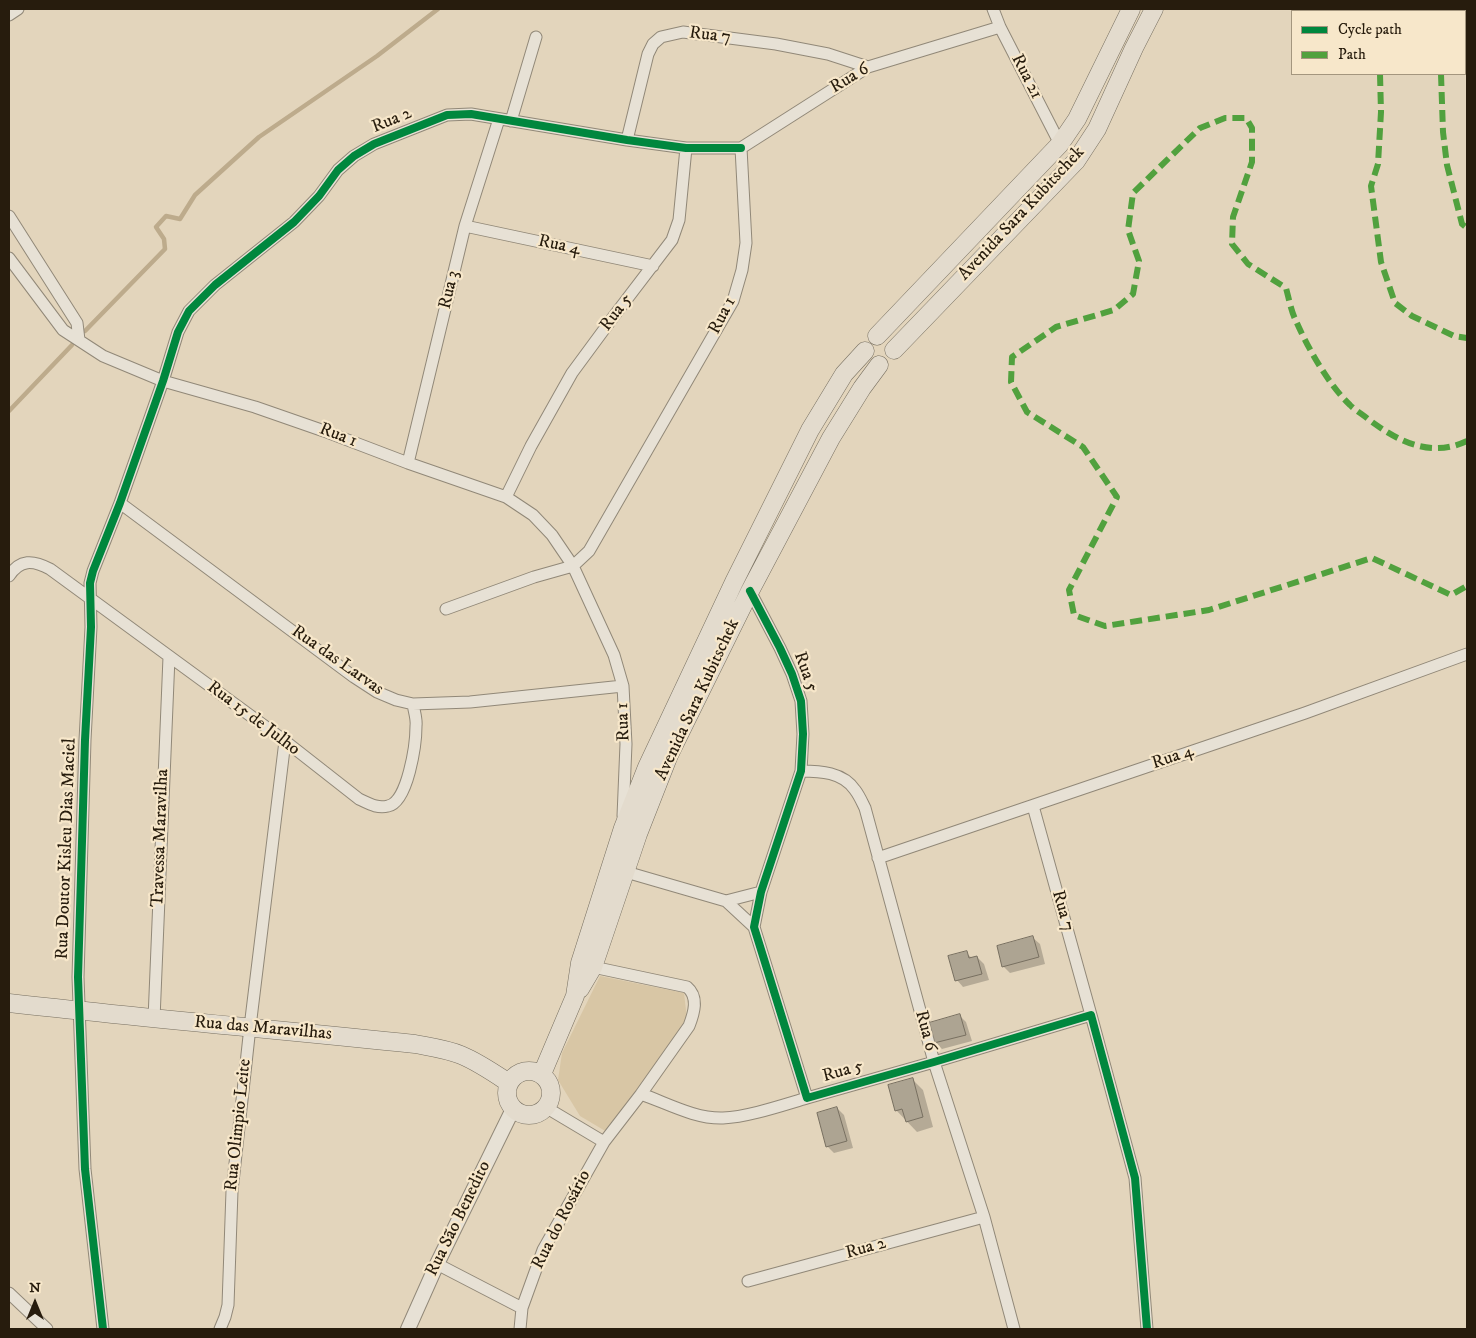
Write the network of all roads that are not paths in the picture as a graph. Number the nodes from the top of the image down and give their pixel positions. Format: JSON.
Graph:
{"nodes":[{"id":1,"x":18,"y":9,"type":"edge"},
{"id":2,"x":993,"y":9,"type":"edge"},
{"id":3,"x":1131,"y":9,"type":"edge"},
{"id":4,"x":1154,"y":9,"type":"edge"},
{"id":5,"x":9,"y":15,"type":"edge"},
{"id":6,"x":1000,"y":27,"type":"junction"},
{"id":7,"x":536,"y":37,"type":"dead end"},
{"id":8,"x":868,"y":67,"type":"junction"},
{"id":9,"x":499,"y":119,"type":"junction"},
{"id":10,"x":511,"y":121,"type":"junction"},
{"id":11,"x":627,"y":140,"type":"junction"},
{"id":12,"x":1060,"y":144,"type":"junction"},
{"id":13,"x":686,"y":148,"type":"junction"},
{"id":14,"x":741,"y":148,"type":"junction"},
{"id":15,"x":9,"y":216,"type":"edge"},
{"id":16,"x":465,"y":226,"type":"junction"},
{"id":17,"x":9,"y":258,"type":"edge"},
{"id":18,"x":653,"y":266,"type":"junction"},
{"id":19,"x":877,"y":336,"type":"junction"},
{"id":20,"x":79,"y":340,"type":"junction"},
{"id":21,"x":894,"y":350,"type":"junction"},
{"id":22,"x":865,"y":351,"type":"junction"},
{"id":23,"x":879,"y":365,"type":"junction"},
{"id":24,"x":162,"y":381,"type":"junction"},
{"id":25,"x":408,"y":463,"type":"junction"},
{"id":26,"x":506,"y":497,"type":"junction"},
{"id":27,"x":120,"y":503,"type":"junction"},
{"id":28,"x":573,"y":566,"type":"junction"},
{"id":29,"x":9,"y":576,"type":"edge"},
{"id":30,"x":750,"y":591,"type":"junction"},
{"id":31,"x":91,"y":600,"type":"junction"},
{"id":32,"x":446,"y":609,"type":"dead end"},
{"id":33,"x":1467,"y":654,"type":"edge"},
{"id":34,"x":169,"y":657,"type":"junction"},
{"id":35,"x":623,"y":686,"type":"junction"},
{"id":36,"x":413,"y":704,"type":"junction"},
{"id":37,"x":284,"y":741,"type":"junction"},
{"id":38,"x":801,"y":771,"type":"junction"},
{"id":39,"x":1033,"y":806,"type":"junction"},
{"id":40,"x":623,"y":828,"type":"junction"},
{"id":41,"x":878,"y":858,"type":"junction"},
{"id":42,"x":618,"y":870,"type":"junction"},
{"id":43,"x":761,"y":892,"type":"junction"},
{"id":44,"x":726,"y":901,"type":"junction"},
{"id":45,"x":754,"y":927,"type":"junction"},
{"id":46,"x":593,"y":967,"type":"junction"},
{"id":47,"x":575,"y":996,"type":"junction"},
{"id":48,"x":9,"y":1003,"type":"edge"},
{"id":49,"x":79,"y":1011,"type":"junction"},
{"id":50,"x":1091,"y":1015,"type":"junction"},
{"id":51,"x":154,"y":1019,"type":"junction"},
{"id":52,"x":250,"y":1027,"type":"junction"},
{"id":53,"x":934,"y":1062,"type":"junction"},
{"id":54,"x":542,"y":1074,"type":"junction"},
{"id":55,"x":509,"y":1083,"type":"junction"},
{"id":56,"x":641,"y":1094,"type":"junction"},
{"id":57,"x":807,"y":1098,"type":"junction"},
{"id":58,"x":547,"y":1108,"type":"junction"},
{"id":59,"x":513,"y":1109,"type":"junction"},
{"id":60,"x":604,"y":1142,"type":"junction"},
{"id":61,"x":984,"y":1217,"type":"junction"},
{"id":62,"x":437,"y":1264,"type":"junction"},
{"id":63,"x":748,"y":1281,"type":"dead end"},
{"id":64,"x":9,"y":1293,"type":"edge"},
{"id":65,"x":522,"y":1308,"type":"junction"},
{"id":66,"x":47,"y":1329,"type":"edge"},
{"id":67,"x":103,"y":1329,"type":"edge"},
{"id":68,"x":220,"y":1329,"type":"edge"},
{"id":69,"x":408,"y":1329,"type":"edge"},
{"id":70,"x":520,"y":1329,"type":"edge"},
{"id":71,"x":1014,"y":1329,"type":"edge"},
{"id":72,"x":1147,"y":1329,"type":"edge"}],
"edges":[{"from":1,"to":5,"type":"street"},
{"from":2,"to":6,"type":"street","name":"Rua 21"},
{"from":3,"to":12,"type":"main road","name":"Avenida Sara Kubitschek"},
{"from":4,"to":21,"type":"main road","name":"Avenida Sara Kubitschek"},
{"from":6,"to":8,"type":"street","name":"Rua 6"},
{"from":6,"to":12,"type":"street","name":"Rua 21"},
{"from":7,"to":10,"type":"street"},
{"from":8,"to":11,"type":"street","name":"Rua 7"},
{"from":8,"to":14,"type":"street","name":"Rua 6"},
{"from":9,"to":10,"type":"street","name":"Rua 2"},
{"from":9,"to":16,"type":"street","name":"Rua 3"},
{"from":9,"to":24,"type":"street","name":"Rua 2"},
{"from":10,"to":11,"type":"street","name":"Rua 2"},
{"from":11,"to":13,"type":"street","name":"Rua 2"},
{"from":12,"to":19,"type":"main road","name":"Avenida Sara Kubitschek"},
{"from":13,"to":14,"type":"street","name":"Rua 2"},
{"from":13,"to":18,"type":"street","name":"Rua 5"},
{"from":14,"to":28,"type":"street","name":"Rua 1"},
{"from":15,"to":20,"type":"street"},
{"from":16,"to":18,"type":"street","name":"Rua 4"},
{"from":16,"to":25,"type":"street","name":"Rua 3"},
{"from":17,"to":20,"type":"street","name":"Rua 1"},
{"from":18,"to":26,"type":"street","name":"Rua 5"},
{"from":19,"to":21,"type":"main road"},
{"from":19,"to":22,"type":"main road","name":"Avenida Sara Kubitschek"},
{"from":20,"to":24,"type":"street","name":"Rua 1"},
{"from":21,"to":23,"type":"main road","name":"Avenida Sara Kubitschek"},
{"from":22,"to":23,"type":"main road"},
{"from":22,"to":40,"type":"main road","name":"Avenida Sara Kubitschek"},
{"from":23,"to":30,"type":"main road","name":"Avenida Sara Kubitschek"},
{"from":24,"to":25,"type":"street","name":"Rua 1"},
{"from":24,"to":27,"type":"street","name":"Rua Doutor Kisleu Dias Maciel"},
{"from":25,"to":26,"type":"street","name":"Rua 1"},
{"from":26,"to":28,"type":"street","name":"Rua 1"},
{"from":27,"to":31,"type":"street","name":"Rua Doutor Kisleu Dias Maciel"},
{"from":27,"to":36,"type":"street","name":"Rua das Larvas"},
{"from":28,"to":32,"type":"street","name":"Rua 1"},
{"from":28,"to":35,"type":"street","name":"Rua 1"},
{"from":29,"to":31,"type":"street","name":"Rua 15 de Julho"},
{"from":30,"to":38,"type":"street","name":"Rua 5"},
{"from":30,"to":42,"type":"main road","name":"Avenida Sara Kubitschek"},
{"from":31,"to":34,"type":"street","name":"Rua 15 de Julho"},
{"from":31,"to":49,"type":"street","name":"Rua Doutor Kisleu Dias Maciel"},
{"from":33,"to":39,"type":"street","name":"Rua 4"},
{"from":34,"to":37,"type":"street","name":"Rua 15 de Julho"},
{"from":34,"to":51,"type":"street","name":"Travessa Maravilha"},
{"from":35,"to":36,"type":"street","name":"Rua das Larvas"},
{"from":35,"to":40,"type":"street","name":"Rua 1"},
{"from":36,"to":37,"type":"street","name":"Rua 15 de Julho"},
{"from":37,"to":52,"type":"street","name":"Rua Olimpio Leite"},
{"from":38,"to":41,"type":"street","name":"Rua 6"},
{"from":38,"to":43,"type":"street","name":"Rua 5"},
{"from":39,"to":41,"type":"street","name":"Rua 4"},
{"from":39,"to":50,"type":"street","name":"Rua 7"},
{"from":40,"to":42,"type":"main road","name":"Avenida Sara Kubitschek"},
{"from":41,"to":53,"type":"street","name":"Rua 6"},
{"from":42,"to":44,"type":"street"},
{"from":42,"to":46,"type":"main road","name":"Avenida Sara Kubitschek"},
{"from":42,"to":47,"type":"main road"},
{"from":43,"to":44,"type":"street"},
{"from":43,"to":45,"type":"street","name":"Rua 5"},
{"from":44,"to":45,"type":"street"},
{"from":45,"to":57,"type":"street","name":"Rua 5"},
{"from":46,"to":47,"type":"main road","name":"Avenida Sara Kubitschek"},
{"from":46,"to":56,"type":"street"},
{"from":47,"to":54,"type":"main road"},
{"from":48,"to":49,"type":"main road","name":"Rua das Maravilhas"},
{"from":49,"to":51,"type":"main road","name":"Rua das Maravilhas"},
{"from":49,"to":67,"type":"street","name":"Rua Doutor Kisleu Dias Maciel"},
{"from":50,"to":53,"type":"street","name":"Rua 5"},
{"from":50,"to":72,"type":"street"},
{"from":51,"to":52,"type":"main road","name":"Rua das Maravilhas"},
{"from":52,"to":55,"type":"main road","name":"Rua das Maravilhas"},
{"from":52,"to":68,"type":"street","name":"Rua Olimpio Leite"},
{"from":53,"to":57,"type":"street","name":"Rua 5"},
{"from":53,"to":61,"type":"street","name":"Rua 6"},
{"from":54,"to":55,"type":"main road"},
{"from":54,"to":58,"type":"main road"},
{"from":55,"to":59,"type":"main road"},
{"from":56,"to":57,"type":"street"},
{"from":56,"to":60,"type":"street","name":"Rua do Rosário"},
{"from":58,"to":59,"type":"main road"},
{"from":58,"to":60,"type":"street"},
{"from":59,"to":62,"type":"street","name":"Rua São Benedito"},
{"from":60,"to":65,"type":"street","name":"Rua do Rosário"},
{"from":61,"to":63,"type":"street","name":"Rua 2"},
{"from":61,"to":71,"type":"street","name":"Rua 6"},
{"from":62,"to":65,"type":"street"},
{"from":62,"to":69,"type":"street","name":"Rua São Benedito"},
{"from":64,"to":66,"type":"street"},
{"from":65,"to":70,"type":"street","name":"Rua do Rosário"}]}
